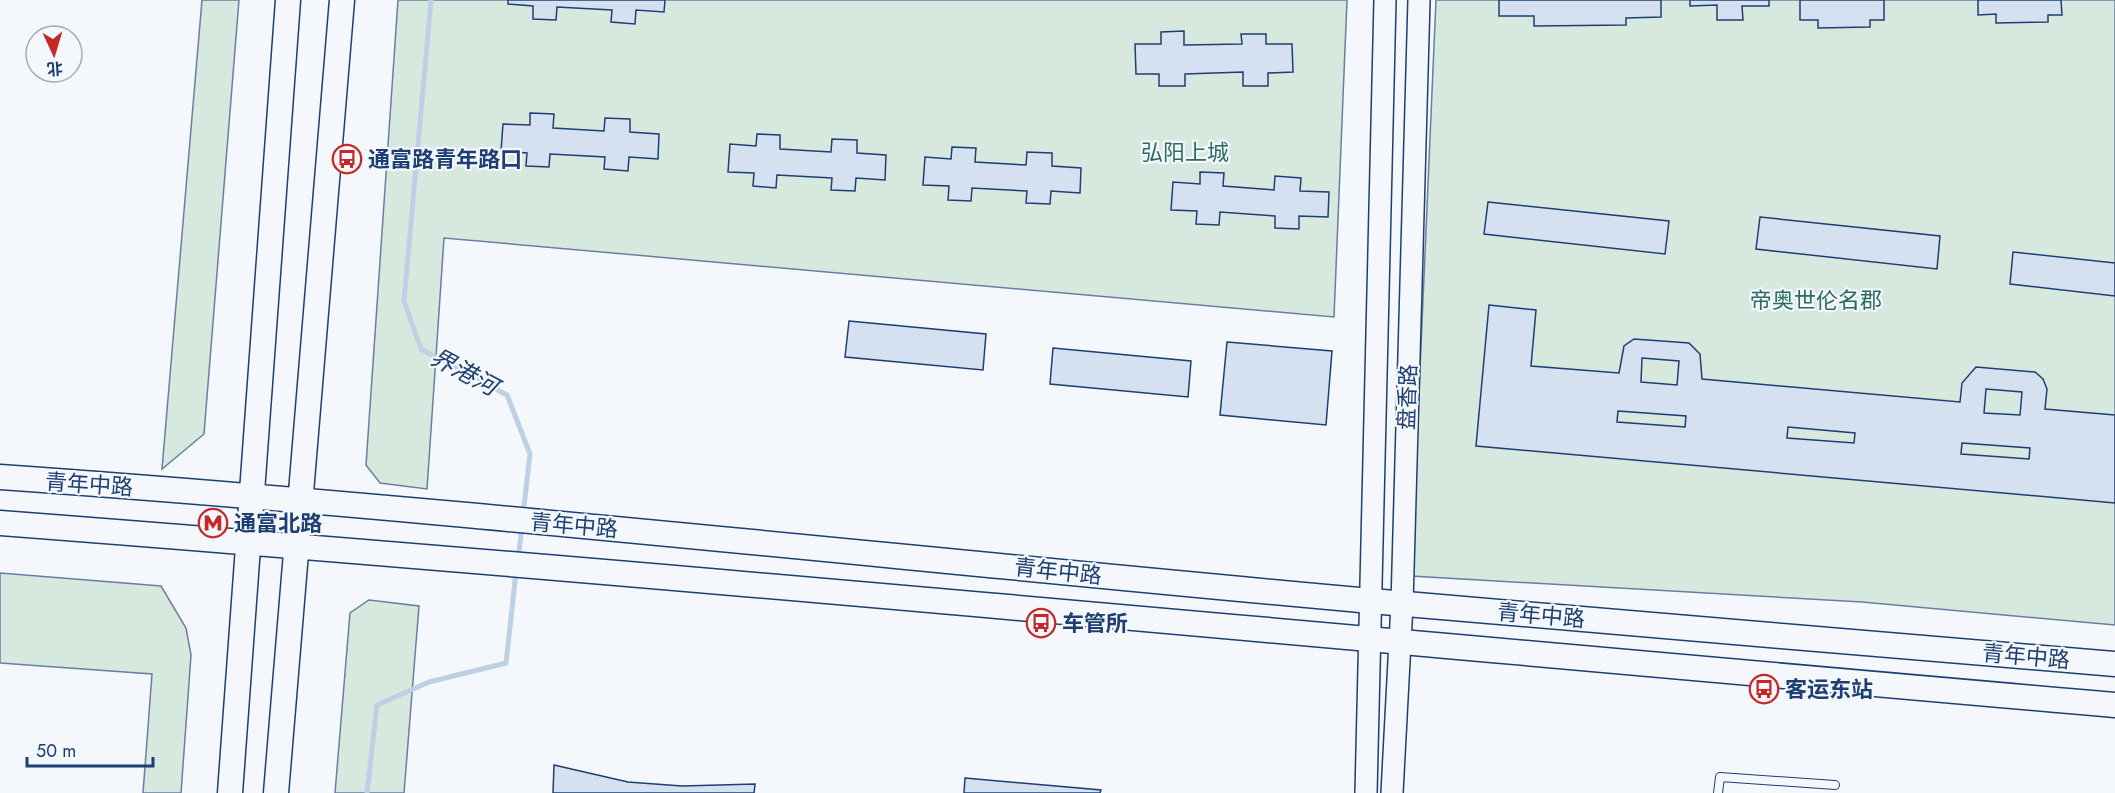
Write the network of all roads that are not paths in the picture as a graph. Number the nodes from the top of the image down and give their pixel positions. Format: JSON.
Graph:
{"nodes":[{"id":1,"x":288,"y":0,"type":"edge"},
{"id":2,"x":342,"y":0,"type":"edge"},
{"id":3,"x":1385,"y":0,"type":"edge"},
{"id":4,"x":1419,"y":0,"type":"edge"},
{"id":5,"x":0,"y":477,"type":"edge"},
{"id":6,"x":250,"y":496,"type":"junction"},
{"id":7,"x":300,"y":500,"type":"junction"},
{"id":8,"x":0,"y":523,"type":"edge"},
{"id":9,"x":248,"y":542,"type":"junction"},
{"id":10,"x":296,"y":545,"type":"junction"},
{"id":11,"x":1372,"y":602,"type":"junction"},
{"id":12,"x":1402,"y":604,"type":"junction"},
{"id":13,"x":1369,"y":638,"type":"junction"},
{"id":14,"x":1398,"y":640,"type":"junction"},
{"id":15,"x":2115,"y":664,"type":"edge"},
{"id":16,"x":2115,"y":705,"type":"edge"},
{"id":17,"x":1835,"y":785,"type":"dead end"},
{"id":18,"x":230,"y":793,"type":"edge"},
{"id":19,"x":276,"y":793,"type":"edge"},
{"id":20,"x":1366,"y":793,"type":"edge"},
{"id":21,"x":1392,"y":793,"type":"edge"},
{"id":22,"x":1718,"y":793,"type":"edge"}],
"edges":[{"from":1,"to":6,"type":"main road"},
{"from":2,"to":7,"type":"main road"},
{"from":3,"to":11,"type":"street","name":"盘香路"},
{"from":4,"to":12,"type":"street","name":"盘香路"},
{"from":5,"to":6,"type":"main road","name":"青年中路"},
{"from":6,"to":7,"type":"main road","name":"青年中路"},
{"from":6,"to":9,"type":"main road"},
{"from":7,"to":10,"type":"main road"},
{"from":7,"to":11,"type":"main road","name":"青年中路"},
{"from":8,"to":9,"type":"main road","name":"青年中路"},
{"from":9,"to":10,"type":"main road","name":"青年中路"},
{"from":9,"to":18,"type":"main road"},
{"from":10,"to":13,"type":"main road","name":"青年中路"},
{"from":10,"to":19,"type":"main road"},
{"from":11,"to":12,"type":"main road","name":"青年中路"},
{"from":11,"to":13,"type":"street","name":"盘香路"},
{"from":12,"to":14,"type":"street","name":"盘香路"},
{"from":12,"to":15,"type":"main road","name":"青年中路"},
{"from":13,"to":14,"type":"main road","name":"青年中路"},
{"from":13,"to":20,"type":"street","name":"盘香路"},
{"from":14,"to":16,"type":"main road","name":"青年中路"},
{"from":14,"to":21,"type":"street","name":"盘香路"},
{"from":17,"to":22,"type":"lane"}]}
